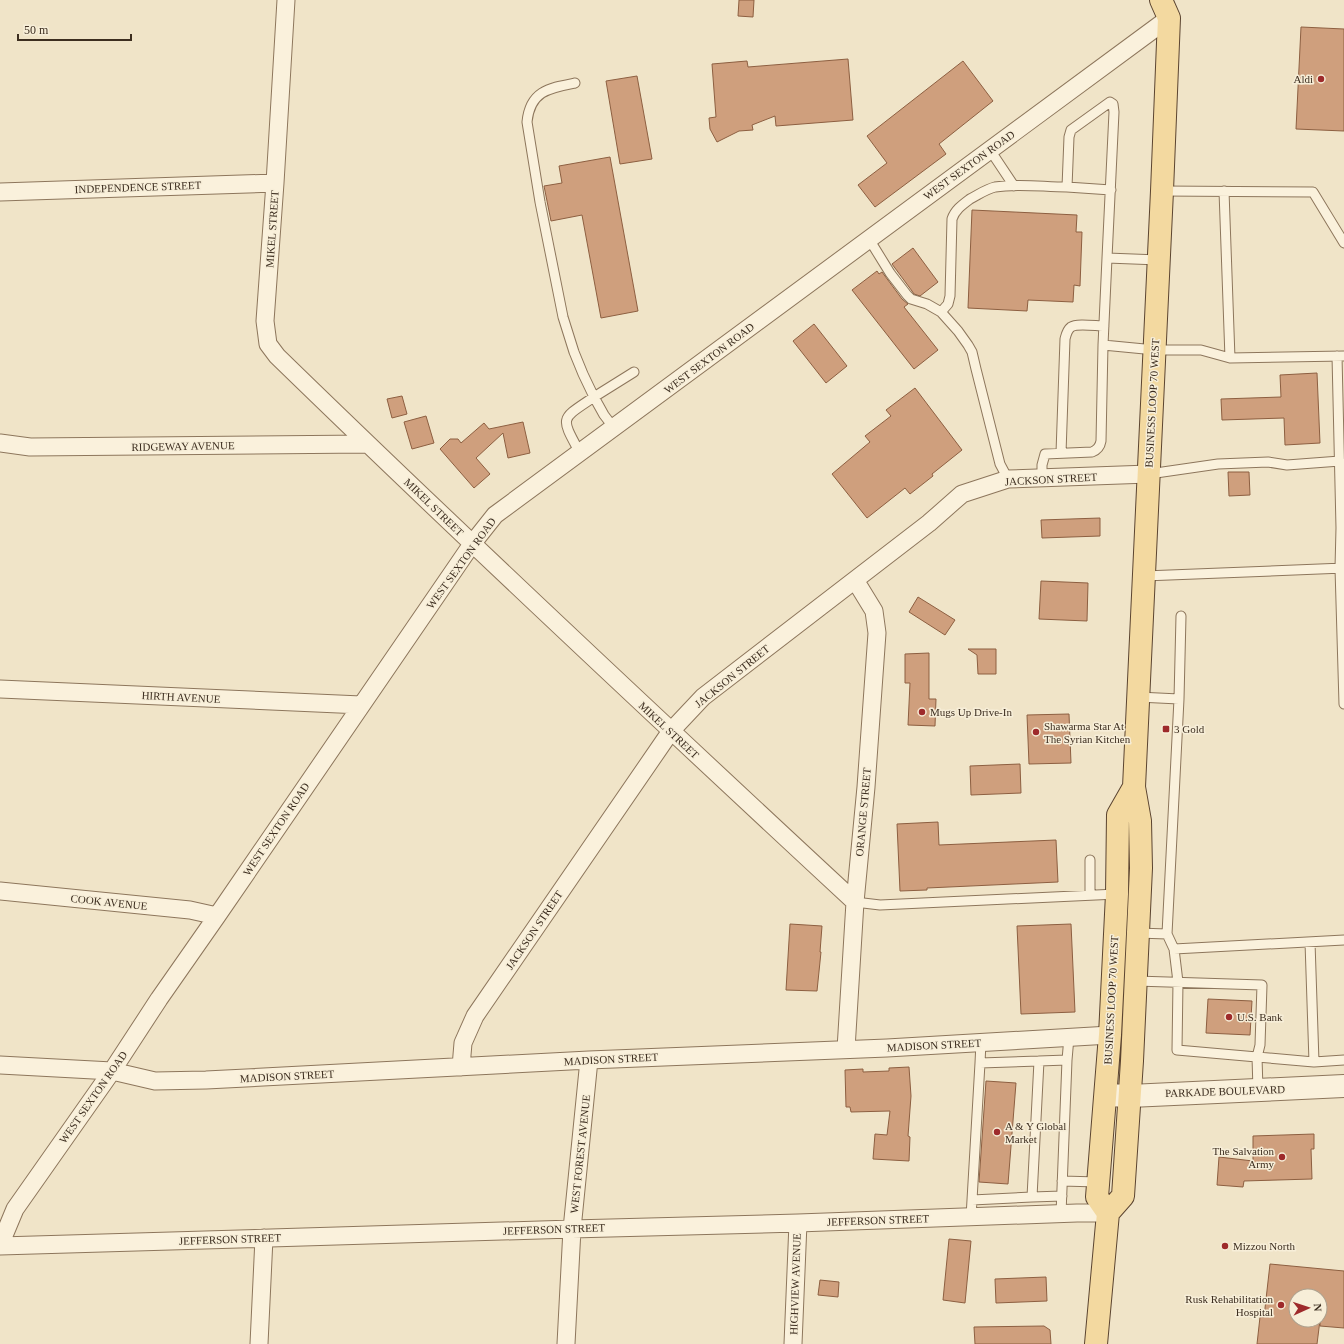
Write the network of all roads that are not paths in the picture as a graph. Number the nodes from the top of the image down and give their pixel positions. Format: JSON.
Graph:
{"nodes":[{"id":1,"x":286,"y":0,"type":"edge"},
{"id":2,"x":1181,"y":0,"type":"edge"},
{"id":3,"x":1165,"y":9,"type":"edge"},
{"id":4,"x":575,"y":83,"type":"dead end"},
{"id":5,"x":990,"y":150,"type":"junction"},
{"id":6,"x":275,"y":183,"type":"junction"},
{"id":7,"x":1014,"y":186,"type":"junction"},
{"id":8,"x":1067,"y":188,"type":"junction"},
{"id":9,"x":1111,"y":190,"type":"junction"},
{"id":10,"x":1162,"y":190,"type":"junction"},
{"id":11,"x":1224,"y":191,"type":"junction"},
{"id":12,"x":0,"y":192,"type":"edge"},
{"id":13,"x":869,"y":239,"type":"junction"},
{"id":14,"x":1344,"y":243,"type":"edge"},
{"id":15,"x":1107,"y":258,"type":"junction"},
{"id":16,"x":1159,"y":260,"type":"junction"},
{"id":17,"x":941,"y":312,"type":"junction"},
{"id":18,"x":1104,"y":326,"type":"junction"},
{"id":19,"x":1103,"y":345,"type":"junction"},
{"id":20,"x":1155,"y":350,"type":"junction"},
{"id":21,"x":1340,"y":356,"type":"edge"},
{"id":22,"x":1230,"y":358,"type":"junction"},
{"id":23,"x":634,"y":372,"type":"dead end"},
{"id":24,"x":594,"y":397,"type":"junction"},
{"id":25,"x":614,"y":428,"type":"junction"},
{"id":26,"x":0,"y":443,"type":"edge"},
{"id":27,"x":367,"y":444,"type":"junction"},
{"id":28,"x":580,"y":453,"type":"junction"},
{"id":29,"x":1061,"y":453,"type":"junction"},
{"id":30,"x":1340,"y":461,"type":"junction"},
{"id":31,"x":1149,"y":474,"type":"junction"},
{"id":32,"x":1042,"y":478,"type":"junction"},
{"id":33,"x":1008,"y":479,"type":"junction"},
{"id":34,"x":472,"y":544,"type":"junction"},
{"id":35,"x":1342,"y":568,"type":"edge"},
{"id":36,"x":1144,"y":576,"type":"junction"},
{"id":37,"x":855,"y":580,"type":"junction"},
{"id":38,"x":1182,"y":616,"type":"dead end"},
{"id":39,"x":0,"y":689,"type":"edge"},
{"id":40,"x":1138,"y":697,"type":"junction"},
{"id":41,"x":1179,"y":699,"type":"junction"},
{"id":42,"x":1344,"y":704,"type":"edge"},
{"id":43,"x":361,"y":705,"type":"junction"},
{"id":44,"x":671,"y":731,"type":"junction"},
{"id":45,"x":1134,"y":787,"type":"junction"},
{"id":46,"x":1090,"y":860,"type":"dead end"},
{"id":47,"x":0,"y":890,"type":"edge"},
{"id":48,"x":1117,"y":894,"type":"junction"},
{"id":49,"x":1090,"y":895,"type":"junction"},
{"id":50,"x":855,"y":902,"type":"junction"},
{"id":51,"x":217,"y":916,"type":"junction"},
{"id":52,"x":1138,"y":933,"type":"junction"},
{"id":53,"x":1167,"y":934,"type":"junction"},
{"id":54,"x":1344,"y":940,"type":"edge"},
{"id":55,"x":1310,"y":942,"type":"junction"},
{"id":56,"x":1174,"y":949,"type":"junction"},
{"id":57,"x":1136,"y":982,"type":"junction"},
{"id":58,"x":1178,"y":982,"type":"junction"},
{"id":59,"x":1110,"y":1035,"type":"junction"},
{"id":60,"x":1069,"y":1037,"type":"junction"},
{"id":61,"x":981,"y":1042,"type":"junction"},
{"id":62,"x":846,"y":1049,"type":"junction"},
{"id":63,"x":1257,"y":1057,"type":"junction"},
{"id":64,"x":589,"y":1060,"type":"junction"},
{"id":65,"x":1066,"y":1060,"type":"junction"},
{"id":66,"x":1344,"y":1060,"type":"edge"},
{"id":67,"x":1039,"y":1061,"type":"junction"},
{"id":68,"x":1314,"y":1062,"type":"junction"},
{"id":69,"x":980,"y":1063,"type":"junction"},
{"id":70,"x":0,"y":1066,"type":"edge"},
{"id":71,"x":461,"y":1067,"type":"junction"},
{"id":72,"x":112,"y":1071,"type":"junction"},
{"id":73,"x":1344,"y":1086,"type":"edge"},
{"id":74,"x":1258,"y":1090,"type":"junction"},
{"id":75,"x":1106,"y":1095,"type":"junction"},
{"id":76,"x":1130,"y":1096,"type":"junction"},
{"id":77,"x":1062,"y":1181,"type":"junction"},
{"id":78,"x":1098,"y":1182,"type":"junction"},
{"id":79,"x":1062,"y":1196,"type":"junction"},
{"id":80,"x":1032,"y":1197,"type":"junction"},
{"id":81,"x":972,"y":1200,"type":"junction"},
{"id":82,"x":1061,"y":1214,"type":"junction"},
{"id":83,"x":1108,"y":1214,"type":"junction"},
{"id":84,"x":971,"y":1217,"type":"junction"},
{"id":85,"x":798,"y":1223,"type":"junction"},
{"id":86,"x":572,"y":1228,"type":"junction"},
{"id":87,"x":264,"y":1238,"type":"junction"},
{"id":88,"x":0,"y":1245,"type":"edge"},
{"id":89,"x":259,"y":1344,"type":"edge"},
{"id":90,"x":566,"y":1344,"type":"edge"},
{"id":91,"x":793,"y":1344,"type":"edge"},
{"id":92,"x":1096,"y":1344,"type":"edge"}],
"edges":[{"from":1,"to":6,"type":"street","name":"MIKEL STREET"},
{"from":2,"to":3,"type":"main road"},
{"from":3,"to":5,"type":"street","name":"WEST SEXTON ROAD"},
{"from":3,"to":10,"type":"main road","name":"BUSINESS LOOP 70 WEST"},
{"from":4,"to":24,"type":"lane"},
{"from":5,"to":7,"type":"lane"},
{"from":5,"to":13,"type":"street","name":"WEST SEXTON ROAD"},
{"from":6,"to":12,"type":"street","name":"INDEPENDENCE STREET"},
{"from":6,"to":27,"type":"street","name":"MIKEL STREET"},
{"from":7,"to":8,"type":"lane"},
{"from":7,"to":17,"type":"lane"},
{"from":8,"to":9,"type":"lane"},
{"from":8,"to":9,"type":"lane"},
{"from":9,"to":15,"type":"lane"},
{"from":10,"to":11,"type":"lane"},
{"from":10,"to":16,"type":"main road","name":"BUSINESS LOOP 70 WEST"},
{"from":11,"to":14,"type":"lane"},
{"from":11,"to":22,"type":"lane"},
{"from":13,"to":17,"type":"lane"},
{"from":13,"to":25,"type":"street","name":"WEST SEXTON ROAD"},
{"from":15,"to":16,"type":"lane"},
{"from":15,"to":18,"type":"lane"},
{"from":16,"to":20,"type":"main road","name":"BUSINESS LOOP 70 WEST"},
{"from":17,"to":33,"type":"lane"},
{"from":18,"to":19,"type":"lane"},
{"from":18,"to":29,"type":"lane"},
{"from":19,"to":20,"type":"lane"},
{"from":19,"to":29,"type":"lane"},
{"from":20,"to":22,"type":"lane"},
{"from":20,"to":31,"type":"main road","name":"BUSINESS LOOP 70 WEST"},
{"from":21,"to":22,"type":"lane"},
{"from":21,"to":30,"type":"lane"},
{"from":23,"to":24,"type":"lane"},
{"from":24,"to":25,"type":"lane"},
{"from":24,"to":28,"type":"lane"},
{"from":25,"to":28,"type":"street","name":"WEST SEXTON ROAD"},
{"from":26,"to":27,"type":"street","name":"RIDGEWAY AVENUE"},
{"from":27,"to":34,"type":"street","name":"MIKEL STREET"},
{"from":28,"to":34,"type":"street","name":"WEST SEXTON ROAD"},
{"from":29,"to":32,"type":"lane"},
{"from":30,"to":31,"type":"lane"},
{"from":30,"to":35,"type":"lane"},
{"from":31,"to":32,"type":"street","name":"JACKSON STREET"},
{"from":31,"to":36,"type":"main road","name":"BUSINESS LOOP 70 WEST"},
{"from":32,"to":33,"type":"street","name":"JACKSON STREET"},
{"from":33,"to":37,"type":"street","name":"JACKSON STREET"},
{"from":34,"to":43,"type":"street","name":"WEST SEXTON ROAD"},
{"from":34,"to":44,"type":"street","name":"MIKEL STREET"},
{"from":35,"to":36,"type":"lane"},
{"from":35,"to":42,"type":"lane"},
{"from":36,"to":40,"type":"main road","name":"BUSINESS LOOP 70 WEST"},
{"from":37,"to":44,"type":"street","name":"JACKSON STREET"},
{"from":37,"to":50,"type":"street","name":"ORANGE STREET"},
{"from":38,"to":41,"type":"lane"},
{"from":39,"to":43,"type":"street","name":"HIRTH AVENUE"},
{"from":40,"to":41,"type":"lane"},
{"from":40,"to":45,"type":"main road","name":"BUSINESS LOOP 70 WEST"},
{"from":41,"to":53,"type":"lane"},
{"from":43,"to":51,"type":"street","name":"WEST SEXTON ROAD"},
{"from":44,"to":50,"type":"street","name":"MIKEL STREET"},
{"from":44,"to":71,"type":"street","name":"JACKSON STREET"},
{"from":45,"to":48,"type":"main road","name":"BUSINESS LOOP 70 WEST"},
{"from":45,"to":52,"type":"main road","name":"BUSINESS LOOP 70 WEST"},
{"from":46,"to":49,"type":"lane"},
{"from":47,"to":51,"type":"street","name":"COOK AVENUE"},
{"from":48,"to":49,"type":"lane"},
{"from":48,"to":59,"type":"main road","name":"BUSINESS LOOP 70 WEST"},
{"from":49,"to":50,"type":"lane"},
{"from":50,"to":62,"type":"street","name":"ORANGE STREET"},
{"from":51,"to":72,"type":"street","name":"WEST SEXTON ROAD"},
{"from":52,"to":53,"type":"lane"},
{"from":52,"to":57,"type":"main road","name":"BUSINESS LOOP 70 WEST"},
{"from":53,"to":56,"type":"lane"},
{"from":54,"to":55,"type":"lane"},
{"from":55,"to":56,"type":"lane"},
{"from":55,"to":68,"type":"lane"},
{"from":56,"to":58,"type":"lane"},
{"from":57,"to":58,"type":"lane"},
{"from":57,"to":76,"type":"main road","name":"BUSINESS LOOP 70 WEST"},
{"from":58,"to":63,"type":"lane"},
{"from":58,"to":63,"type":"lane"},
{"from":59,"to":60,"type":"street","name":"MADISON STREET"},
{"from":59,"to":75,"type":"main road","name":"BUSINESS LOOP 70 WEST"},
{"from":60,"to":61,"type":"street","name":"MADISON STREET"},
{"from":60,"to":65,"type":"lane"},
{"from":61,"to":62,"type":"street","name":"MADISON STREET"},
{"from":61,"to":69,"type":"lane"},
{"from":62,"to":64,"type":"street","name":"MADISON STREET"},
{"from":63,"to":68,"type":"lane"},
{"from":63,"to":74,"type":"lane"},
{"from":64,"to":71,"type":"street","name":"MADISON STREET"},
{"from":64,"to":86,"type":"street","name":"WEST FOREST AVENUE"},
{"from":65,"to":67,"type":"lane"},
{"from":65,"to":77,"type":"lane"},
{"from":66,"to":68,"type":"lane"},
{"from":67,"to":69,"type":"lane"},
{"from":67,"to":80,"type":"lane"},
{"from":69,"to":81,"type":"lane"},
{"from":70,"to":72,"type":"street","name":"MADISON STREET"},
{"from":71,"to":72,"type":"street","name":"MADISON STREET"},
{"from":72,"to":88,"type":"street","name":"WEST SEXTON ROAD"},
{"from":73,"to":74,"type":"street","name":"PARKADE BOULEVARD"},
{"from":74,"to":76,"type":"street","name":"PARKADE BOULEVARD"},
{"from":75,"to":76,"type":"street","name":"PARKADE BOULEVARD"},
{"from":75,"to":78,"type":"main road","name":"BUSINESS LOOP 70 WEST"},
{"from":76,"to":83,"type":"main road","name":"BUSINESS LOOP 70 WEST"},
{"from":77,"to":78,"type":"lane"},
{"from":77,"to":79,"type":"lane"},
{"from":78,"to":83,"type":"main road","name":"BUSINESS LOOP 70 WEST"},
{"from":79,"to":80,"type":"lane"},
{"from":79,"to":82,"type":"lane"},
{"from":80,"to":81,"type":"lane"},
{"from":81,"to":84,"type":"lane"},
{"from":82,"to":83,"type":"street","name":"JEFFERSON STREET"},
{"from":82,"to":84,"type":"street","name":"JEFFERSON STREET"},
{"from":83,"to":92,"type":"main road"},
{"from":84,"to":85,"type":"street","name":"JEFFERSON STREET"},
{"from":85,"to":86,"type":"street","name":"JEFFERSON STREET"},
{"from":85,"to":91,"type":"street","name":"HIGHVIEW AVENUE"},
{"from":86,"to":87,"type":"street","name":"JEFFERSON STREET"},
{"from":86,"to":90,"type":"street","name":"WEST FOREST AVENUE"},
{"from":87,"to":88,"type":"street","name":"JEFFERSON STREET"},
{"from":87,"to":89,"type":"street"}]}
